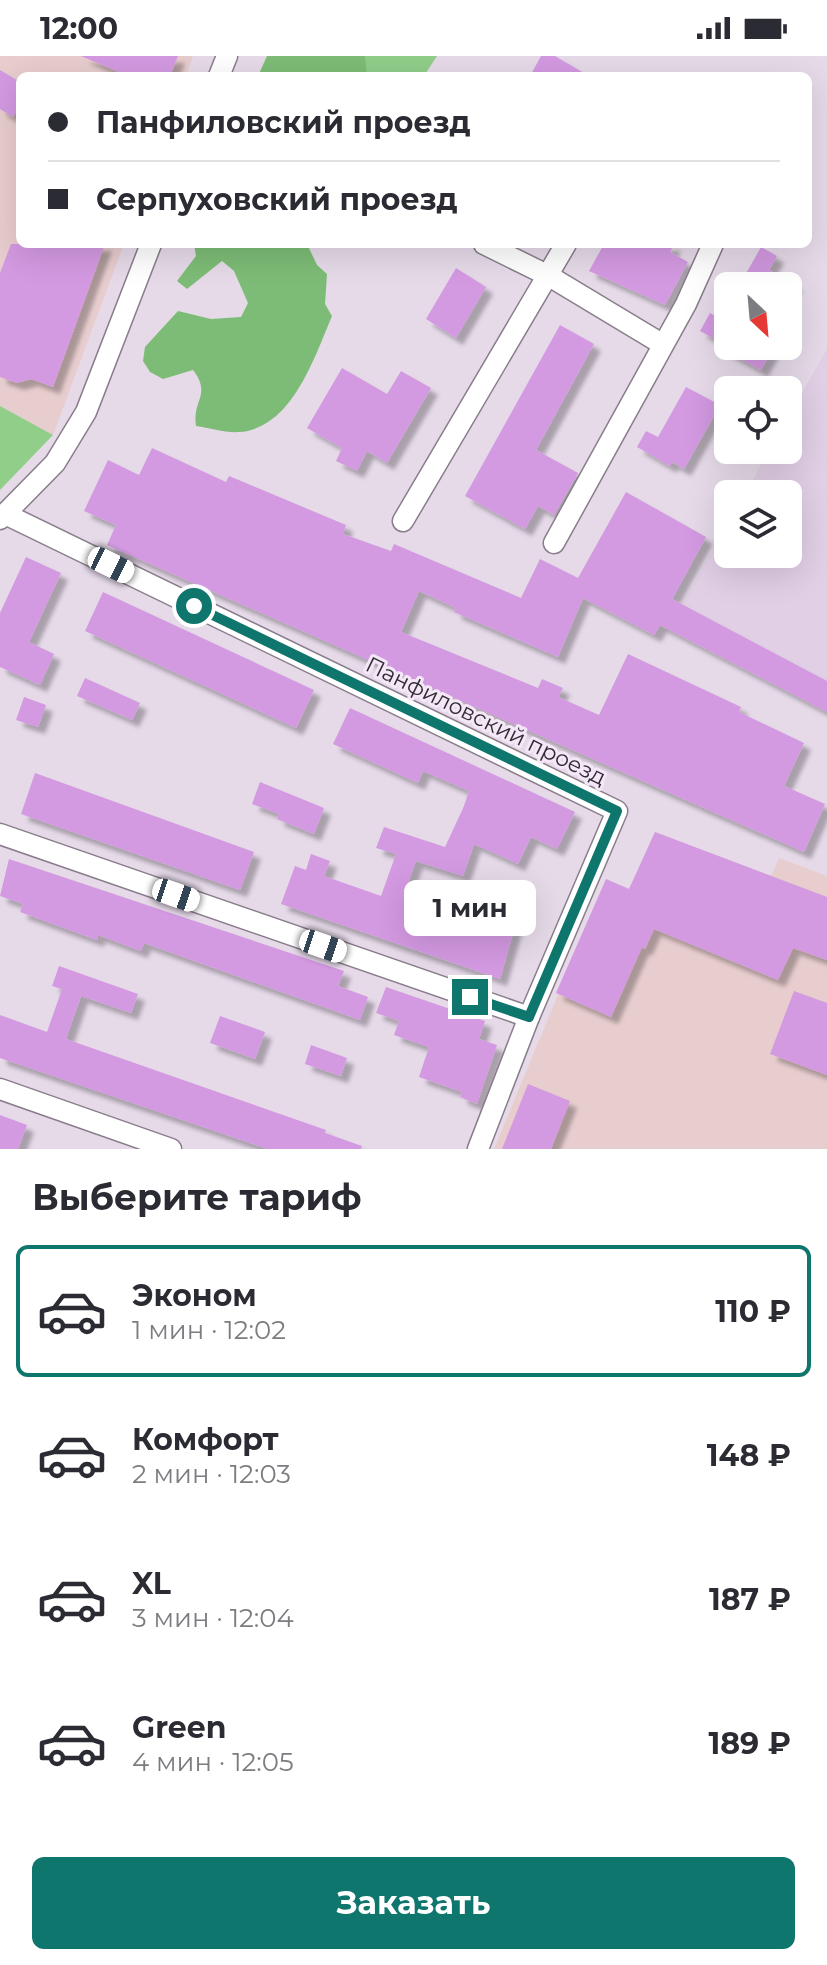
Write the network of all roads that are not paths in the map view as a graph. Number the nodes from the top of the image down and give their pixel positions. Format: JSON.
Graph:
{"nodes":[{"id":1,"x":149,"y":248,"type":"edge"},
{"id":2,"x":492,"y":248,"type":"edge"},
{"id":3,"x":564,"y":248,"type":"edge"},
{"id":4,"x":711,"y":248,"type":"edge"},
{"id":5,"x":549,"y":276,"type":"junction"},
{"id":6,"x":662,"y":344,"type":"junction"},
{"id":7,"x":3,"y":517,"type":"edge"},
{"id":8,"x":403,"y":521,"type":"dead end"},
{"id":9,"x":554,"y":543,"type":"dead end"},
{"id":10,"x":0,"y":834,"type":"edge"},
{"id":11,"x":529,"y":1017,"type":"junction"},
{"id":12,"x":0,"y":1089,"type":"edge"},
{"id":13,"x":171,"y":1149,"type":"edge"},
{"id":14,"x":478,"y":1149,"type":"edge"}],
"edges":[{"from":1,"to":7,"type":"street"},
{"from":2,"to":5,"type":"street"},
{"from":3,"to":5,"type":"street"},
{"from":4,"to":6,"type":"street"},
{"from":5,"to":6,"type":"street"},
{"from":5,"to":8,"type":"street"},
{"from":6,"to":9,"type":"street"},
{"from":7,"to":11,"type":"street","name":"Панфиловский проезд"},
{"from":10,"to":11,"type":"street"},
{"from":11,"to":14,"type":"street","name":"Панфиловский проезд"},
{"from":12,"to":13,"type":"street"}]}
